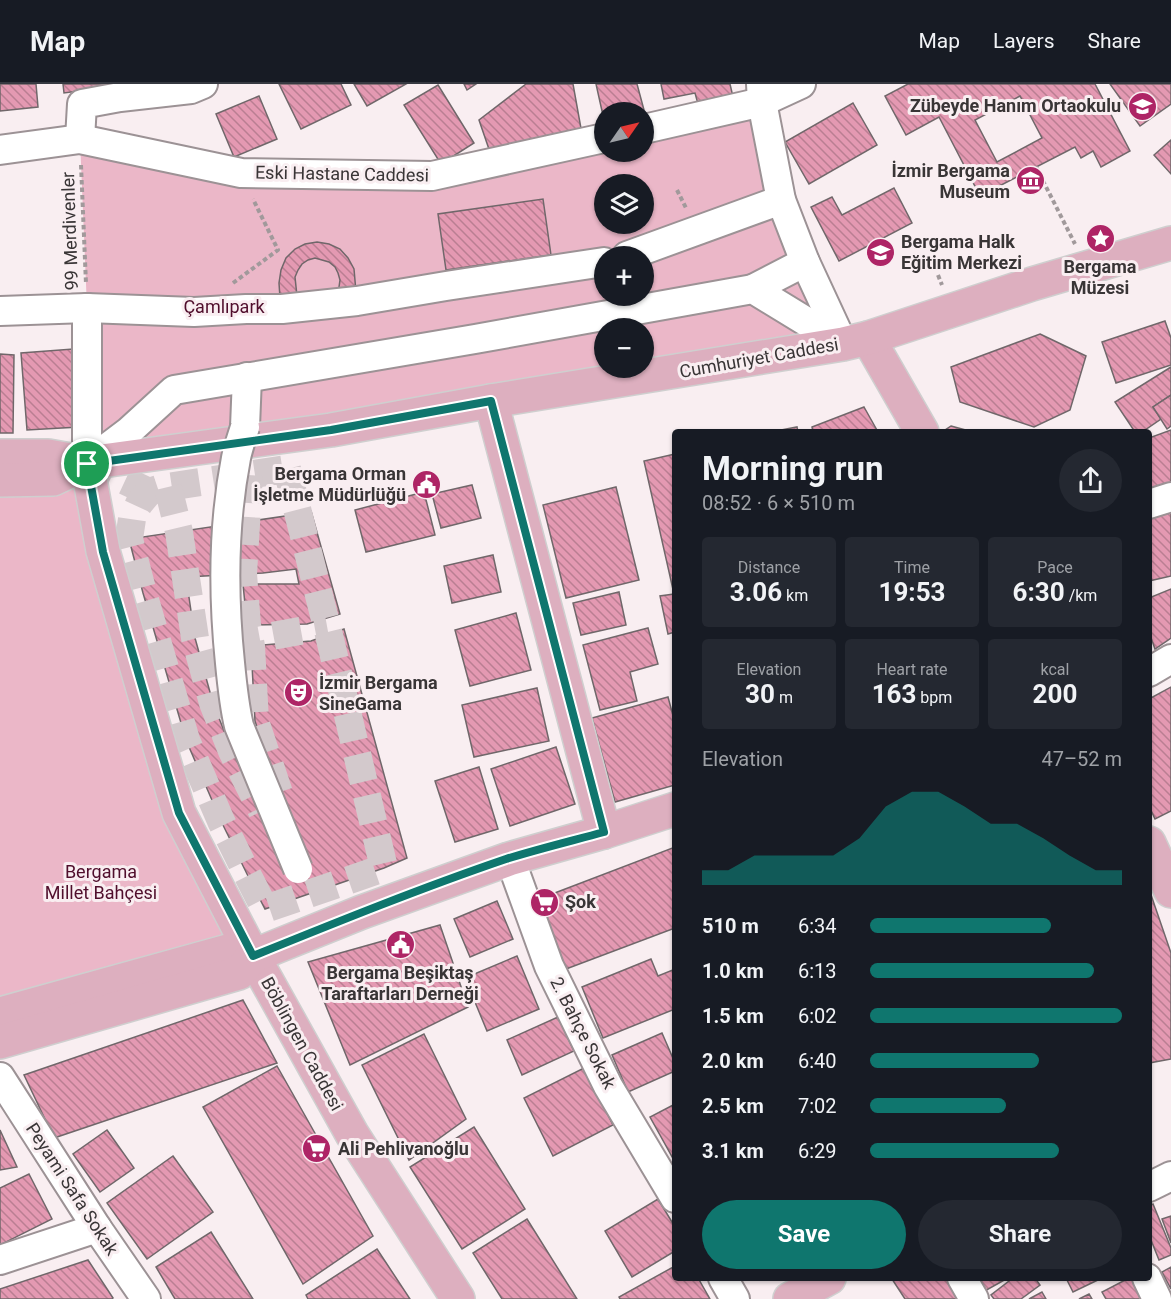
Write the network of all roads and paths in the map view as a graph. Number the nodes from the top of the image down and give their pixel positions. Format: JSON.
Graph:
{"nodes":[{"id":1,"x":203,"y":84,"type":"edge"},
{"id":2,"x":801,"y":84,"type":"edge"},
{"id":3,"x":762,"y":93,"type":"edge"},
{"id":4,"x":654,"y":126,"type":"edge"},
{"id":5,"x":594,"y":140,"type":"edge"},
{"id":6,"x":0,"y":150,"type":"edge"},
{"id":7,"x":80,"y":151,"type":"junction"},
{"id":8,"x":1036,"y":166,"type":"dead end"},
{"id":9,"x":677,"y":190,"type":"dead end"},
{"id":10,"x":251,"y":194,"type":"dead end"},
{"id":11,"x":781,"y":200,"type":"junction"},
{"id":12,"x":692,"y":219,"type":"joint"},
{"id":13,"x":1171,"y":243,"type":"edge"},
{"id":14,"x":1076,"y":245,"type":"dead end"},
{"id":15,"x":644,"y":246,"type":"edge"},
{"id":16,"x":654,"y":246,"type":"edge"},
{"id":17,"x":805,"y":262,"type":"junction"},
{"id":18,"x":594,"y":264,"type":"edge"},
{"id":19,"x":231,"y":284,"type":"dead end"},
{"id":20,"x":753,"y":289,"type":"junction"},
{"id":21,"x":87,"y":308,"type":"junction"},
{"id":22,"x":0,"y":310,"type":"edge"},
{"id":23,"x":856,"y":341,"type":"junction"},
{"id":24,"x":247,"y":382,"type":"junction"},
{"id":25,"x":491,"y":401,"type":"junction"},
{"id":26,"x":920,"y":429,"type":"edge"},
{"id":27,"x":0,"y":456,"type":"edge"},
{"id":28,"x":87,"y":464,"type":"junction"},
{"id":29,"x":0,"y":480,"type":"edge"},
{"id":30,"x":1171,"y":497,"type":"edge"},
{"id":31,"x":1152,"y":503,"type":"edge"},
{"id":32,"x":1171,"y":659,"type":"edge"},
{"id":33,"x":1152,"y":670,"type":"edge"},
{"id":34,"x":672,"y":810,"type":"edge"},
{"id":35,"x":604,"y":832,"type":"junction"},
{"id":36,"x":1156,"y":848,"type":"edge"},
{"id":37,"x":509,"y":859,"type":"junction"},
{"id":38,"x":298,"y":869,"type":"dead end"},
{"id":39,"x":1171,"y":891,"type":"edge"},
{"id":40,"x":253,"y":956,"type":"junction"},
{"id":41,"x":0,"y":1014,"type":"edge"},
{"id":42,"x":0,"y":1042,"type":"edge"},
{"id":43,"x":0,"y":1077,"type":"edge"},
{"id":44,"x":1171,"y":1176,"type":"edge"},
{"id":45,"x":1152,"y":1186,"type":"edge"},
{"id":46,"x":672,"y":1193,"type":"edge"},
{"id":47,"x":97,"y":1228,"type":"junction"},
{"id":48,"x":0,"y":1260,"type":"edge"},
{"id":49,"x":725,"y":1281,"type":"edge"},
{"id":50,"x":823,"y":1281,"type":"edge"},
{"id":51,"x":964,"y":1281,"type":"edge"},
{"id":52,"x":1148,"y":1281,"type":"edge"},
{"id":53,"x":146,"y":1299,"type":"edge"},
{"id":54,"x":458,"y":1299,"type":"edge"},
{"id":55,"x":735,"y":1299,"type":"edge"},
{"id":56,"x":790,"y":1299,"type":"edge"},
{"id":57,"x":974,"y":1299,"type":"edge"},
{"id":58,"x":1156,"y":1299,"type":"edge"}],
"edges":[{"from":1,"to":7,"type":"street"},
{"from":2,"to":3,"type":"street"},
{"from":3,"to":4,"type":"street"},
{"from":3,"to":11,"type":"street"},
{"from":5,"to":7,"type":"street","name":"Eski Hastane Caddesi"},
{"from":6,"to":7,"type":"street","name":"Eski Hastane Caddesi"},
{"from":7,"to":21,"type":"path","name":"99 Merdivenler"},
{"from":8,"to":14,"type":"path"},
{"from":9,"to":12,"type":"path"},
{"from":10,"to":19,"type":"path"},
{"from":11,"to":16,"type":"street"},
{"from":11,"to":17,"type":"street"},
{"from":12,"to":15,"type":"street"},
{"from":13,"to":23,"type":"main road","name":"Cumhuriyet Caddesi"},
{"from":17,"to":20,"type":"street"},
{"from":17,"to":23,"type":"street"},
{"from":18,"to":21,"type":"street"},
{"from":20,"to":23,"type":"street"},
{"from":20,"to":24,"type":"street"},
{"from":21,"to":22,"type":"street"},
{"from":21,"to":28,"type":"street"},
{"from":23,"to":25,"type":"main road","name":"Cumhuriyet Caddesi"},
{"from":23,"to":26,"type":"main road"},
{"from":24,"to":28,"type":"street"},
{"from":24,"to":38,"type":"street","bridge":true},
{"from":25,"to":28,"type":"main road","name":"Cumhuriyet Caddesi"},
{"from":25,"to":35,"type":"main road"},
{"from":27,"to":28,"type":"main road"},
{"from":28,"to":29,"type":"main road"},
{"from":28,"to":40,"type":"main road","name":"Böblingen Caddesi"},
{"from":30,"to":31,"type":"street"},
{"from":32,"to":33,"type":"street"},
{"from":34,"to":35,"type":"main road"},
{"from":35,"to":37,"type":"main road"},
{"from":36,"to":39,"type":"main road"},
{"from":37,"to":40,"type":"main road"},
{"from":37,"to":46,"type":"street","name":"2. Bahçe Sokak"},
{"from":40,"to":41,"type":"main road"},
{"from":40,"to":42,"type":"main road"},
{"from":40,"to":54,"type":"main road","name":"Böblingen Caddesi"},
{"from":43,"to":47,"type":"street","name":"Peyami Safa Sokak"},
{"from":44,"to":45,"type":"street"},
{"from":47,"to":48,"type":"street"},
{"from":47,"to":53,"type":"street","name":"Peyami Safa Sokak"},
{"from":49,"to":55,"type":"street"},
{"from":50,"to":56,"type":"main road"},
{"from":51,"to":57,"type":"street"},
{"from":52,"to":58,"type":"street"}]}
